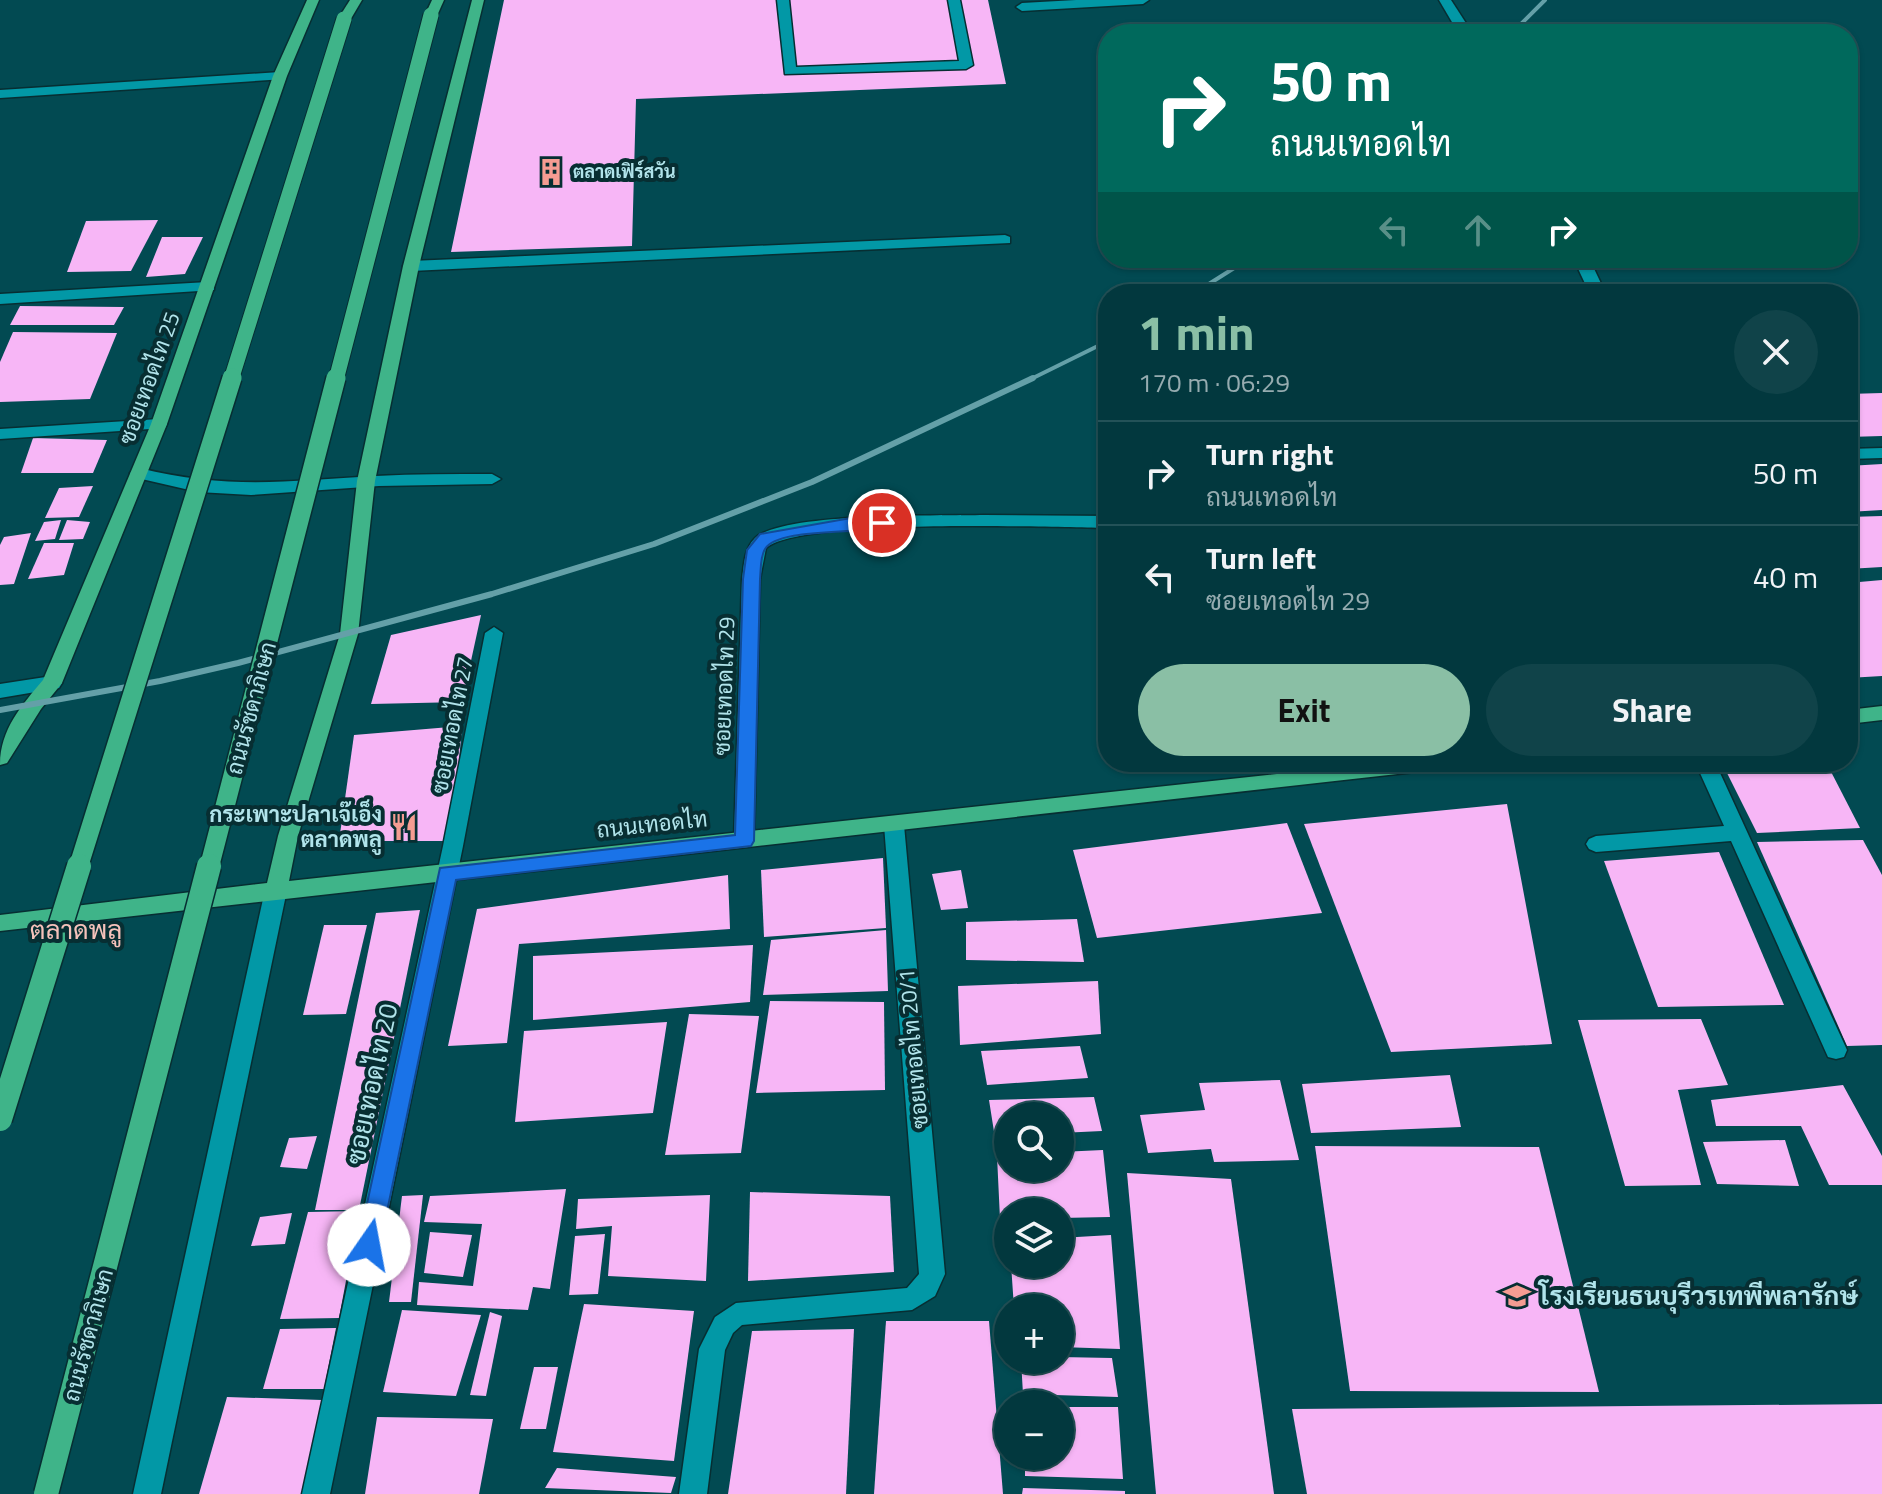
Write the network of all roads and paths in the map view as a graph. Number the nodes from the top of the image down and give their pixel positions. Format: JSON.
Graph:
{"nodes":[{"id":1,"x":313,"y":0,"type":"edge"},
{"id":2,"x":356,"y":0,"type":"edge"},
{"id":3,"x":478,"y":0,"type":"edge"},
{"id":4,"x":783,"y":0,"type":"edge"},
{"id":5,"x":954,"y":0,"type":"edge"},
{"id":6,"x":1143,"y":0,"type":"edge"},
{"id":7,"x":1445,"y":0,"type":"edge"},
{"id":8,"x":433,"y":5,"type":"edge"},
{"id":9,"x":1022,"y":7,"type":"dead end"},
{"id":10,"x":346,"y":10,"type":"edge"},
{"id":11,"x":1460,"y":24,"type":"edge"},
{"id":12,"x":280,"y":76,"type":"junction"},
{"id":13,"x":0,"y":94,"type":"edge"},
{"id":14,"x":1005,"y":240,"type":"dead end"},
{"id":15,"x":411,"y":266,"type":"junction"},
{"id":16,"x":208,"y":287,"type":"junction"},
{"id":17,"x":0,"y":299,"type":"edge"},
{"id":18,"x":159,"y":424,"type":"junction"},
{"id":19,"x":0,"y":434,"type":"edge"},
{"id":20,"x":1882,"y":453,"type":"edge"},
{"id":21,"x":1858,"y":454,"type":"edge"},
{"id":22,"x":139,"y":473,"type":"junction"},
{"id":23,"x":492,"y":479,"type":"dead end"},
{"id":24,"x":366,"y":481,"type":"junction"},
{"id":25,"x":1098,"y":522,"type":"edge"},
{"id":26,"x":494,"y":633,"type":"dead end"},
{"id":27,"x":52,"y":683,"type":"junction"},
{"id":28,"x":0,"y":691,"type":"edge"},
{"id":29,"x":1882,"y":713,"type":"edge"},
{"id":30,"x":1858,"y":716,"type":"edge"},
{"id":31,"x":0,"y":758,"type":"edge"},
{"id":32,"x":1364,"y":772,"type":"edge"},
{"id":33,"x":1710,"y":772,"type":"edge"},
{"id":34,"x":894,"y":825,"type":"junction"},
{"id":35,"x":1738,"y":833,"type":"junction"},
{"id":36,"x":744,"y":841,"type":"junction"},
{"id":37,"x":1596,"y":844,"type":"dead end"},
{"id":38,"x":447,"y":873,"type":"junction"},
{"id":39,"x":276,"y":890,"type":"junction"},
{"id":40,"x":0,"y":923,"type":"edge"},
{"id":41,"x":1836,"y":1050,"type":"dead end"},
{"id":42,"x":0,"y":1119,"type":"edge"},
{"id":43,"x":46,"y":1494,"type":"edge"},
{"id":44,"x":147,"y":1494,"type":"edge"},
{"id":45,"x":316,"y":1494,"type":"edge"},
{"id":46,"x":693,"y":1494,"type":"edge"}],
"edges":[{"from":1,"to":12,"type":"main road","name":"ซอยเทอดไท 25"},
{"from":2,"to":10,"type":"main road"},
{"from":3,"to":15,"type":"main road"},
{"from":4,"to":5,"type":"street"},
{"from":6,"to":9,"type":"street"},
{"from":7,"to":11,"type":"street"},
{"from":8,"to":43,"type":"main road","name":"ถนนรัชดาภิเษก","bridge":true},
{"from":10,"to":42,"type":"main road","bridge":true},
{"from":12,"to":13,"type":"street"},
{"from":12,"to":16,"type":"main road","name":"ซอยเทอดไท 25"},
{"from":14,"to":15,"type":"street"},
{"from":15,"to":24,"type":"main road"},
{"from":16,"to":17,"type":"street"},
{"from":16,"to":18,"type":"main road","name":"ซอยเทอดไท 25"},
{"from":18,"to":19,"type":"street"},
{"from":18,"to":22,"type":"main road","name":"ซอยเทอดไท 25"},
{"from":20,"to":21,"type":"street"},
{"from":22,"to":24,"type":"street"},
{"from":22,"to":27,"type":"main road","name":"ซอยเทอดไท 25"},
{"from":23,"to":24,"type":"street"},
{"from":24,"to":39,"type":"main road"},
{"from":25,"to":36,"type":"street","name":"ซอยเทอดไท 29"},
{"from":26,"to":38,"type":"street","name":"ซอยเทอดไท 27"},
{"from":27,"to":28,"type":"street"},
{"from":27,"to":31,"type":"main road","name":"ซอยเทอดไท 25"},
{"from":29,"to":30,"type":"main road"},
{"from":32,"to":34,"type":"main road","name":"ถนนเทอดไท"},
{"from":33,"to":35,"type":"street"},
{"from":34,"to":36,"type":"main road","name":"ถนนเทอดไท"},
{"from":34,"to":46,"type":"street","name":"ซอยเทอดไท 20/1"},
{"from":35,"to":37,"type":"street"},
{"from":35,"to":41,"type":"street"},
{"from":36,"to":38,"type":"main road","name":"ถนนเทอดไท"},
{"from":38,"to":39,"type":"main road","name":"ถนนเทอดไท"},
{"from":38,"to":45,"type":"street","name":"ซอยเทอดไท 20"},
{"from":39,"to":40,"type":"main road","name":"ถนนเทอดไท"},
{"from":39,"to":44,"type":"street"}]}
